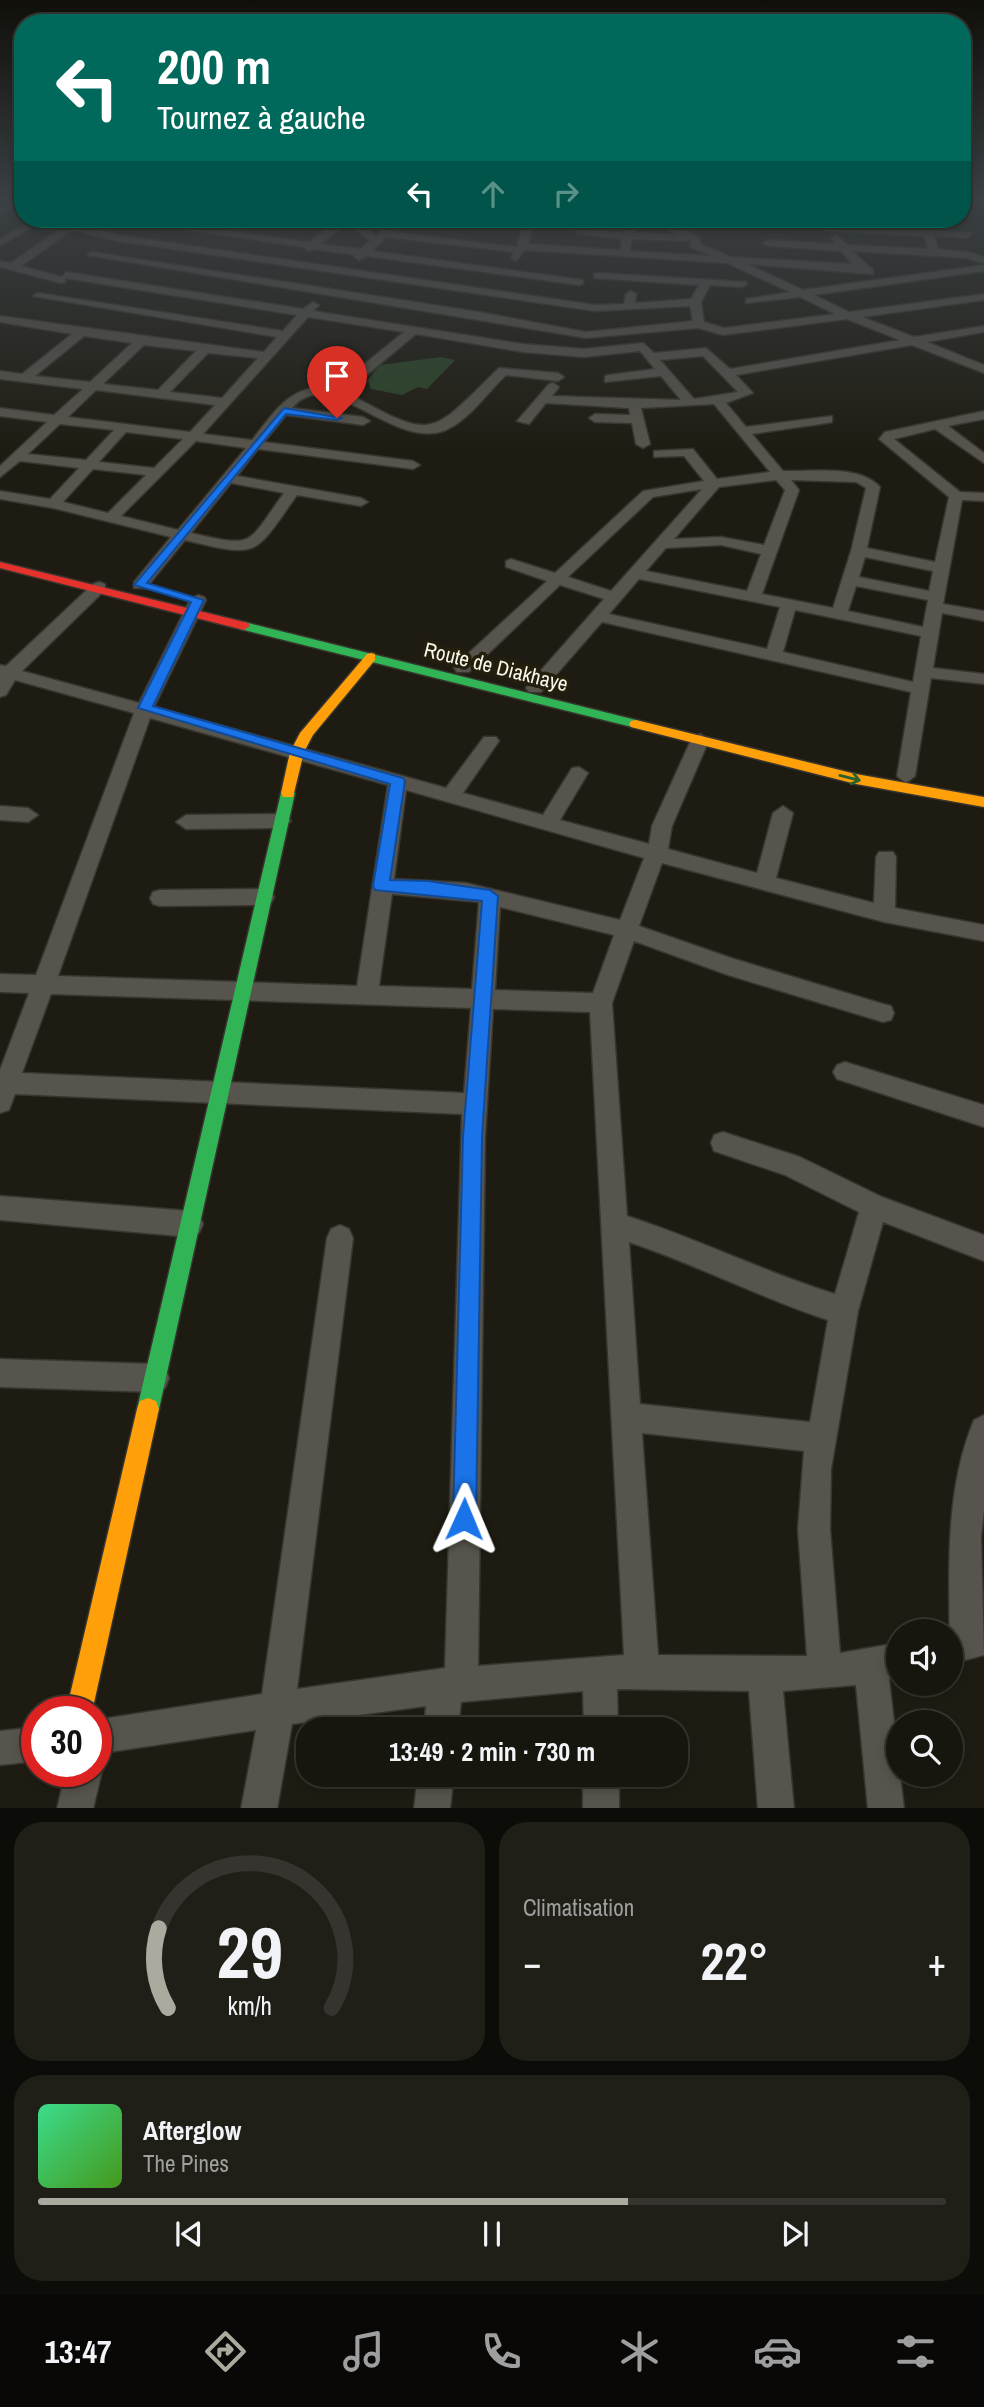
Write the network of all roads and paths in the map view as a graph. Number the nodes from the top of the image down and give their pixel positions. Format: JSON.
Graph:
{"nodes":[{"id":1,"x":56,"y":283,"type":"edge"},
{"id":2,"x":102,"y":283,"type":"edge"},
{"id":3,"x":246,"y":283,"type":"edge"},
{"id":4,"x":281,"y":283,"type":"edge"},
{"id":5,"x":331,"y":283,"type":"edge"},
{"id":6,"x":401,"y":283,"type":"edge"},
{"id":7,"x":427,"y":283,"type":"edge"},
{"id":8,"x":501,"y":283,"type":"edge"},
{"id":9,"x":580,"y":283,"type":"edge"},
{"id":10,"x":628,"y":283,"type":"edge"},
{"id":11,"x":705,"y":283,"type":"edge"},
{"id":12,"x":731,"y":283,"type":"edge"},
{"id":13,"x":780,"y":283,"type":"edge"},
{"id":14,"x":862,"y":283,"type":"edge"},
{"id":15,"x":890,"y":283,"type":"edge"},
{"id":16,"x":742,"y":284,"type":"joint"},
{"id":17,"x":325,"y":290,"type":"junction"},
{"id":18,"x":493,"y":293,"type":"junction"},
{"id":19,"x":801,"y":293,"type":"junction"},
{"id":20,"x":984,"y":297,"type":"edge"},
{"id":21,"x":221,"y":300,"type":"junction"},
{"id":22,"x":389,"y":300,"type":"junction"},
{"id":23,"x":695,"y":302,"type":"junction"},
{"id":24,"x":560,"y":303,"type":"junction"},
{"id":25,"x":925,"y":304,"type":"junction"},
{"id":26,"x":629,"y":307,"type":"junction"},
{"id":27,"x":143,"y":312,"type":"junction"},
{"id":28,"x":306,"y":313,"type":"junction"},
{"id":29,"x":756,"y":314,"type":"junction"},
{"id":30,"x":479,"y":315,"type":"junction"},
{"id":31,"x":847,"y":315,"type":"junction"},
{"id":32,"x":9,"y":317,"type":"edge"},
{"id":33,"x":190,"y":320,"type":"junction"},
{"id":34,"x":368,"y":324,"type":"junction"},
{"id":35,"x":699,"y":324,"type":"junction"},
{"id":36,"x":541,"y":325,"type":"junction"},
{"id":37,"x":178,"y":328,"type":"dead end"},
{"id":38,"x":984,"y":329,"type":"edge"},
{"id":39,"x":413,"y":331,"type":"junction"},
{"id":40,"x":81,"y":332,"type":"junction"},
{"id":41,"x":965,"y":332,"type":"junction"},
{"id":42,"x":630,"y":333,"type":"junction"},
{"id":43,"x":167,"y":335,"type":"dead end"},
{"id":44,"x":286,"y":335,"type":"junction"},
{"id":45,"x":121,"y":338,"type":"junction"},
{"id":46,"x":462,"y":338,"type":"junction"},
{"id":47,"x":141,"y":341,"type":"junction"},
{"id":48,"x":910,"y":341,"type":"junction"},
{"id":49,"x":155,"y":342,"type":"junction"},
{"id":50,"x":984,"y":343,"type":"edge"},
{"id":51,"x":206,"y":348,"type":"junction"},
{"id":52,"x":523,"y":348,"type":"junction"},
{"id":53,"x":647,"y":352,"type":"junction"},
{"id":54,"x":566,"y":353,"type":"junction"},
{"id":55,"x":267,"y":355,"type":"junction"},
{"id":56,"x":984,"y":369,"type":"edge"},
{"id":57,"x":503,"y":371,"type":"junction"},
{"id":58,"x":664,"y":372,"type":"junction"},
{"id":59,"x":729,"y":373,"type":"junction"},
{"id":60,"x":0,"y":375,"type":"edge"},
{"id":61,"x":558,"y":377,"type":"junction"},
{"id":62,"x":25,"y":378,"type":"junction"},
{"id":63,"x":609,"y":379,"type":"dead end"},
{"id":64,"x":93,"y":386,"type":"junction"},
{"id":65,"x":338,"y":393,"type":"junction"},
{"id":66,"x":160,"y":395,"type":"junction"},
{"id":67,"x":546,"y":399,"type":"junction"},
{"id":68,"x":716,"y":399,"type":"junction"},
{"id":69,"x":689,"y":401,"type":"junction"},
{"id":70,"x":225,"y":402,"type":"junction"},
{"id":71,"x":634,"y":403,"type":"junction"},
{"id":72,"x":284,"y":411,"type":"junction"},
{"id":73,"x":0,"y":412,"type":"edge"},
{"id":74,"x":367,"y":415,"type":"junction"},
{"id":75,"x":984,"y":415,"type":"edge"},
{"id":76,"x":596,"y":418,"type":"dead end"},
{"id":77,"x":60,"y":419,"type":"junction"},
{"id":78,"x":638,"y":419,"type":"junction"},
{"id":79,"x":827,"y":419,"type":"dead end"},
{"id":80,"x":524,"y":421,"type":"dead end"},
{"id":81,"x":938,"y":425,"type":"junction"},
{"id":82,"x":124,"y":427,"type":"junction"},
{"id":83,"x":743,"y":431,"type":"junction"},
{"id":84,"x":194,"y":436,"type":"junction"},
{"id":85,"x":257,"y":444,"type":"junction"},
{"id":86,"x":643,"y":444,"type":"dead end"},
{"id":87,"x":346,"y":445,"type":"junction"},
{"id":88,"x":659,"y":454,"type":"dead end"},
{"id":89,"x":19,"y":457,"type":"junction"},
{"id":90,"x":983,"y":458,"type":"edge"},
{"id":91,"x":87,"y":465,"type":"junction"},
{"id":92,"x":413,"y":466,"type":"dead end"},
{"id":93,"x":1,"y":471,"type":"edge"},
{"id":94,"x":155,"y":472,"type":"junction"},
{"id":95,"x":781,"y":475,"type":"junction"},
{"id":96,"x":229,"y":480,"type":"junction"},
{"id":97,"x":714,"y":484,"type":"junction"},
{"id":98,"x":293,"y":490,"type":"junction"},
{"id":99,"x":0,"y":495,"type":"edge"},
{"id":100,"x":956,"y":496,"type":"junction"},
{"id":101,"x":984,"y":497,"type":"edge"},
{"id":102,"x":361,"y":502,"type":"dead end"},
{"id":103,"x":53,"y":504,"type":"junction"},
{"id":104,"x":112,"y":517,"type":"junction"},
{"id":105,"x":184,"y":535,"type":"junction"},
{"id":106,"x":663,"y":544,"type":"junction"},
{"id":107,"x":770,"y":551,"type":"junction"},
{"id":108,"x":859,"y":551,"type":"junction"},
{"id":109,"x":0,"y":554,"type":"edge"},
{"id":110,"x":511,"y":564,"type":"dead end"},
{"id":111,"x":0,"y":565,"type":"edge"},
{"id":112,"x":941,"y":568,"type":"junction"},
{"id":113,"x":635,"y":573,"type":"junction"},
{"id":114,"x":555,"y":580,"type":"junction"},
{"id":115,"x":851,"y":580,"type":"junction"},
{"id":116,"x":140,"y":585,"type":"junction"},
{"id":117,"x":99,"y":587,"type":"junction"},
{"id":118,"x":753,"y":596,"type":"junction"},
{"id":119,"x":614,"y":597,"type":"junction"},
{"id":120,"x":935,"y":602,"type":"junction"},
{"id":121,"x":789,"y":604,"type":"junction"},
{"id":122,"x":195,"y":605,"type":"junction"},
{"id":123,"x":839,"y":614,"type":"junction"},
{"id":124,"x":598,"y":616,"type":"junction"},
{"id":125,"x":984,"y":616,"type":"edge"},
{"id":126,"x":930,"y":633,"type":"junction"},
{"id":127,"x":773,"y":656,"type":"junction"},
{"id":128,"x":371,"y":657,"type":"junction"},
{"id":129,"x":463,"y":668,"type":"junction"},
{"id":130,"x":5,"y":671,"type":"edge"},
{"id":131,"x":984,"y":679,"type":"edge"},
{"id":132,"x":922,"y":681,"type":"junction"},
{"id":133,"x":535,"y":688,"type":"junction"},
{"id":134,"x":0,"y":691,"type":"edge"},
{"id":135,"x":145,"y":708,"type":"junction"},
{"id":136,"x":700,"y":740,"type":"junction"},
{"id":137,"x":490,"y":741,"type":"dead end"},
{"id":138,"x":296,"y":751,"type":"junction"},
{"id":139,"x":579,"y":773,"type":"dead end"},
{"id":140,"x":906,"y":776,"type":"junction"},
{"id":141,"x":398,"y":781,"type":"junction"},
{"id":142,"x":984,"y":788,"type":"edge"},
{"id":143,"x":451,"y":796,"type":"junction"},
{"id":144,"x":984,"y":802,"type":"edge"},
{"id":145,"x":0,"y":813,"type":"edge"},
{"id":146,"x":783,"y":813,"type":"dead end"},
{"id":147,"x":28,"y":815,"type":"dead end"},
{"id":148,"x":281,"y":821,"type":"junction"},
{"id":149,"x":186,"y":822,"type":"dead end"},
{"id":150,"x":548,"y":823,"type":"junction"},
{"id":151,"x":657,"y":854,"type":"junction"},
{"id":152,"x":886,"y":857,"type":"dead end"},
{"id":153,"x":765,"y":882,"type":"junction"},
{"id":154,"x":381,"y":886,"type":"junction"},
{"id":155,"x":490,"y":896,"type":"junction"},
{"id":156,"x":264,"y":897,"type":"junction"},
{"id":157,"x":160,"y":898,"type":"dead end"},
{"id":158,"x":884,"y":914,"type":"junction"},
{"id":159,"x":627,"y":930,"type":"junction"},
{"id":160,"x":984,"y":933,"type":"edge"},
{"id":161,"x":0,"y":983,"type":"edge"},
{"id":162,"x":43,"y":985,"type":"junction"},
{"id":163,"x":243,"y":991,"type":"junction"},
{"id":164,"x":367,"y":995,"type":"junction"},
{"id":165,"x":481,"y":999,"type":"junction"},
{"id":166,"x":601,"y":1003,"type":"junction"},
{"id":167,"x":883,"y":1013,"type":"dead end"},
{"id":168,"x":845,"y":1072,"type":"dead end"},
{"id":169,"x":3,"y":1093,"type":"edge"},
{"id":170,"x":220,"y":1093,"type":"junction"},
{"id":171,"x":475,"y":1104,"type":"junction"},
{"id":172,"x":984,"y":1116,"type":"edge"},
{"id":173,"x":723,"y":1143,"type":"dead end"},
{"id":174,"x":874,"y":1206,"type":"junction"},
{"id":175,"x":0,"y":1208,"type":"edge"},
{"id":176,"x":190,"y":1224,"type":"junction"},
{"id":177,"x":614,"y":1224,"type":"junction"},
{"id":178,"x":340,"y":1238,"type":"dead end"},
{"id":179,"x":984,"y":1248,"type":"edge"},
{"id":180,"x":844,"y":1311,"type":"junction"},
{"id":181,"x":0,"y":1373,"type":"edge"},
{"id":182,"x":155,"y":1378,"type":"junction"},
{"id":183,"x":628,"y":1417,"type":"junction"},
{"id":184,"x":984,"y":1430,"type":"edge"},
{"id":185,"x":822,"y":1438,"type":"junction"},
{"id":186,"x":967,"y":1643,"type":"edge"},
{"id":187,"x":885,"y":1664,"type":"edge"},
{"id":188,"x":825,"y":1671,"type":"junction"},
{"id":189,"x":600,"y":1672,"type":"junction"},
{"id":190,"x":642,"y":1673,"type":"junction"},
{"id":191,"x":765,"y":1676,"type":"junction"},
{"id":192,"x":454,"y":1684,"type":"junction"},
{"id":193,"x":83,"y":1696,"type":"edge"},
{"id":194,"x":277,"y":1709,"type":"junction"},
{"id":195,"x":444,"y":1717,"type":"edge"},
{"id":196,"x":600,"y":1717,"type":"edge"},
{"id":197,"x":112,"y":1735,"type":"edge"},
{"id":198,"x":21,"y":1746,"type":"edge"},
{"id":199,"x":0,"y":1748,"type":"edge"},
{"id":200,"x":80,"y":1787,"type":"edge"},
{"id":201,"x":434,"y":1787,"type":"edge"},
{"id":202,"x":601,"y":1787,"type":"edge"},
{"id":203,"x":75,"y":1808,"type":"edge"},
{"id":204,"x":259,"y":1808,"type":"edge"},
{"id":205,"x":432,"y":1808,"type":"edge"},
{"id":206,"x":601,"y":1808,"type":"edge"},
{"id":207,"x":776,"y":1808,"type":"edge"},
{"id":208,"x":886,"y":1808,"type":"edge"}],
"edges":[{"from":1,"to":27,"type":"street"},
{"from":2,"to":21,"type":"street"},
{"from":3,"to":21,"type":"street"},
{"from":4,"to":17,"type":"street"},
{"from":5,"to":17,"type":"street"},
{"from":6,"to":22,"type":"street"},
{"from":7,"to":18,"type":"street"},
{"from":8,"to":18,"type":"street"},
{"from":9,"to":24,"type":"street"},
{"from":10,"to":26,"type":"street"},
{"from":11,"to":23,"type":"street"},
{"from":12,"to":16,"type":"street"},
{"from":13,"to":19,"type":"street"},
{"from":14,"to":19,"type":"street"},
{"from":15,"to":25,"type":"street"},
{"from":16,"to":29,"type":"street"},
{"from":17,"to":22,"type":"street"},
{"from":17,"to":28,"type":"street"},
{"from":18,"to":24,"type":"street"},
{"from":18,"to":30,"type":"street"},
{"from":19,"to":29,"type":"street"},
{"from":19,"to":31,"type":"street"},
{"from":20,"to":25,"type":"street"},
{"from":21,"to":28,"type":"street"},
{"from":21,"to":33,"type":"street"},
{"from":22,"to":30,"type":"street"},
{"from":22,"to":34,"type":"street"},
{"from":23,"to":26,"type":"street"},
{"from":23,"to":35,"type":"street"},
{"from":24,"to":26,"type":"street"},
{"from":24,"to":36,"type":"street"},
{"from":25,"to":31,"type":"street"},
{"from":25,"to":41,"type":"street"},
{"from":27,"to":33,"type":"street"},
{"from":27,"to":45,"type":"street"},
{"from":28,"to":34,"type":"street"},
{"from":28,"to":44,"type":"street"},
{"from":29,"to":31,"type":"street"},
{"from":29,"to":35,"type":"street"},
{"from":30,"to":36,"type":"street"},
{"from":30,"to":46,"type":"street"},
{"from":31,"to":48,"type":"street"},
{"from":32,"to":40,"type":"street"},
{"from":33,"to":37,"type":"street"},
{"from":33,"to":44,"type":"street"},
{"from":34,"to":39,"type":"street"},
{"from":35,"to":42,"type":"street"},
{"from":36,"to":42,"type":"street"},
{"from":36,"to":52,"type":"street"},
{"from":38,"to":41,"type":"street"},
{"from":39,"to":46,"type":"street"},
{"from":39,"to":65,"type":"street"},
{"from":40,"to":45,"type":"street"},
{"from":40,"to":62,"type":"street"},
{"from":41,"to":48,"type":"street"},
{"from":41,"to":50,"type":"street"},
{"from":42,"to":53,"type":"street"},
{"from":43,"to":49,"type":"street"},
{"from":44,"to":55,"type":"street"},
{"from":45,"to":47,"type":"street"},
{"from":46,"to":52,"type":"street"},
{"from":47,"to":49,"type":"street"},
{"from":47,"to":64,"type":"street"},
{"from":48,"to":56,"type":"street"},
{"from":48,"to":59,"type":"street"},
{"from":49,"to":51,"type":"street"},
{"from":51,"to":55,"type":"street"},
{"from":51,"to":66,"type":"street"},
{"from":52,"to":54,"type":"street"},
{"from":52,"to":57,"type":"street"},
{"from":53,"to":54,"type":"street"},
{"from":53,"to":58,"type":"street"},
{"from":53,"to":59,"type":"street"},
{"from":54,"to":61,"type":"street"},
{"from":55,"to":70,"type":"street"},
{"from":57,"to":61,"type":"street"},
{"from":57,"to":74,"type":"street"},
{"from":58,"to":63,"type":"street"},
{"from":58,"to":69,"type":"street"},
{"from":59,"to":68,"type":"street"},
{"from":60,"to":62,"type":"street"},
{"from":61,"to":67,"type":"street"},
{"from":62,"to":64,"type":"street"},
{"from":64,"to":66,"type":"street"},
{"from":64,"to":77,"type":"street"},
{"from":65,"to":72,"type":"street"},
{"from":65,"to":74,"type":"street"},
{"from":66,"to":70,"type":"street"},
{"from":67,"to":71,"type":"street"},
{"from":67,"to":80,"type":"street"},
{"from":68,"to":69,"type":"street"},
{"from":68,"to":83,"type":"street"},
{"from":69,"to":71,"type":"street"},
{"from":70,"to":84,"type":"street"},
{"from":71,"to":78,"type":"street"},
{"from":72,"to":74,"type":"street"},
{"from":72,"to":85,"type":"street"},
{"from":73,"to":77,"type":"street"},
{"from":74,"to":87,"type":"street"},
{"from":75,"to":81,"type":"street"},
{"from":76,"to":78,"type":"street"},
{"from":77,"to":82,"type":"street"},
{"from":77,"to":89,"type":"street"},
{"from":78,"to":86,"type":"street"},
{"from":79,"to":83,"type":"street"},
{"from":81,"to":90,"type":"street"},
{"from":81,"to":100,"type":"street"},
{"from":82,"to":84,"type":"street"},
{"from":82,"to":91,"type":"street"},
{"from":83,"to":95,"type":"street"},
{"from":84,"to":85,"type":"street"},
{"from":84,"to":94,"type":"street"},
{"from":85,"to":87,"type":"street"},
{"from":85,"to":96,"type":"street"},
{"from":87,"to":92,"type":"street"},
{"from":88,"to":97,"type":"street"},
{"from":89,"to":91,"type":"street"},
{"from":89,"to":93,"type":"street"},
{"from":91,"to":94,"type":"street"},
{"from":91,"to":103,"type":"street"},
{"from":94,"to":104,"type":"street"},
{"from":95,"to":97,"type":"street"},
{"from":95,"to":107,"type":"street"},
{"from":95,"to":108,"type":"street"},
{"from":96,"to":98,"type":"street"},
{"from":96,"to":105,"type":"street"},
{"from":97,"to":106,"type":"street"},
{"from":97,"to":114,"type":"street"},
{"from":98,"to":102,"type":"street"},
{"from":98,"to":105,"type":"street"},
{"from":99,"to":103,"type":"street"},
{"from":100,"to":101,"type":"street"},
{"from":100,"to":112,"type":"street"},
{"from":103,"to":104,"type":"street"},
{"from":104,"to":105,"type":"street"},
{"from":105,"to":116,"type":"street"},
{"from":106,"to":107,"type":"street"},
{"from":106,"to":113,"type":"street"},
{"from":107,"to":118,"type":"street"},
{"from":108,"to":112,"type":"street"},
{"from":108,"to":115,"type":"street"},
{"from":109,"to":116,"type":"main road","name":"Route de Diakhaye"},
{"from":110,"to":114,"type":"street"},
{"from":111,"to":117,"type":"main road","name":"Route de Diakhaye"},
{"from":112,"to":120,"type":"street"},
{"from":113,"to":118,"type":"street"},
{"from":113,"to":119,"type":"street"},
{"from":114,"to":119,"type":"street"},
{"from":114,"to":129,"type":"street"},
{"from":115,"to":120,"type":"street"},
{"from":115,"to":123,"type":"street"},
{"from":116,"to":122,"type":"main road","name":"Route de Diakhaye"},
{"from":117,"to":122,"type":"main road","name":"Route de Diakhaye"},
{"from":117,"to":130,"type":"street"},
{"from":118,"to":121,"type":"street"},
{"from":119,"to":124,"type":"street"},
{"from":120,"to":125,"type":"street"},
{"from":120,"to":126,"type":"street"},
{"from":121,"to":123,"type":"street"},
{"from":121,"to":127,"type":"street"},
{"from":122,"to":128,"type":"main road","name":"Route de Diakhaye"},
{"from":122,"to":129,"type":"main road","name":"Route de Diakhaye"},
{"from":122,"to":135,"type":"street"},
{"from":123,"to":126,"type":"street"},
{"from":124,"to":127,"type":"street"},
{"from":124,"to":133,"type":"street"},
{"from":126,"to":132,"type":"street"},
{"from":127,"to":132,"type":"street"},
{"from":128,"to":136,"type":"main road","name":"Route de Diakhaye"},
{"from":128,"to":138,"type":"main road"},
{"from":129,"to":133,"type":"main road","name":"Route de Diakhaye"},
{"from":130,"to":134,"type":"street"},
{"from":130,"to":135,"type":"street"},
{"from":131,"to":132,"type":"street"},
{"from":132,"to":140,"type":"street"},
{"from":133,"to":140,"type":"main road","name":"Route de Diakhaye"},
{"from":135,"to":138,"type":"street"},
{"from":135,"to":162,"type":"street"},
{"from":136,"to":144,"type":"main road","name":"Route de Diakhaye","one_way":true},
{"from":136,"to":151,"type":"street"},
{"from":137,"to":143,"type":"street"},
{"from":138,"to":141,"type":"street"},
{"from":138,"to":148,"type":"main road"},
{"from":139,"to":150,"type":"street"},
{"from":140,"to":142,"type":"main road","name":"Route de Diakhaye"},
{"from":141,"to":143,"type":"street"},
{"from":141,"to":154,"type":"street"},
{"from":143,"to":150,"type":"street"},
{"from":145,"to":147,"type":"street"},
{"from":146,"to":153,"type":"street"},
{"from":148,"to":149,"type":"street"},
{"from":148,"to":156,"type":"main road"},
{"from":150,"to":151,"type":"street"},
{"from":151,"to":153,"type":"street"},
{"from":151,"to":159,"type":"street"},
{"from":152,"to":158,"type":"street"},
{"from":153,"to":158,"type":"street"},
{"from":154,"to":155,"type":"street"},
{"from":154,"to":164,"type":"street"},
{"from":155,"to":159,"type":"street"},
{"from":155,"to":165,"type":"street"},
{"from":156,"to":157,"type":"street"},
{"from":156,"to":163,"type":"main road"},
{"from":158,"to":160,"type":"street"},
{"from":159,"to":166,"type":"street"},
{"from":159,"to":167,"type":"street"},
{"from":161,"to":162,"type":"street"},
{"from":162,"to":163,"type":"street"},
{"from":162,"to":169,"type":"street"},
{"from":163,"to":164,"type":"street"},
{"from":163,"to":170,"type":"main road"},
{"from":164,"to":165,"type":"street"},
{"from":165,"to":166,"type":"street"},
{"from":165,"to":171,"type":"street"},
{"from":166,"to":177,"type":"street"},
{"from":168,"to":172,"type":"street"},
{"from":169,"to":170,"type":"street"},
{"from":170,"to":171,"type":"street"},
{"from":170,"to":176,"type":"main road"},
{"from":171,"to":192,"type":"street"},
{"from":173,"to":174,"type":"street"},
{"from":174,"to":179,"type":"street"},
{"from":174,"to":180,"type":"street"},
{"from":175,"to":176,"type":"street"},
{"from":176,"to":182,"type":"main road"},
{"from":177,"to":180,"type":"street"},
{"from":177,"to":183,"type":"street"},
{"from":178,"to":194,"type":"street"},
{"from":180,"to":185,"type":"street"},
{"from":181,"to":182,"type":"street"},
{"from":182,"to":193,"type":"main road"},
{"from":183,"to":185,"type":"street"},
{"from":183,"to":190,"type":"street"},
{"from":184,"to":186,"type":"street"},
{"from":185,"to":188,"type":"street"},
{"from":187,"to":188,"type":"street"},
{"from":187,"to":208,"type":"street"},
{"from":188,"to":191,"type":"street"},
{"from":189,"to":190,"type":"street"},
{"from":189,"to":192,"type":"street"},
{"from":189,"to":196,"type":"street"},
{"from":190,"to":191,"type":"street"},
{"from":191,"to":207,"type":"street"},
{"from":192,"to":194,"type":"street"},
{"from":192,"to":195,"type":"street"},
{"from":194,"to":197,"type":"street"},
{"from":194,"to":204,"type":"street"},
{"from":198,"to":199,"type":"street"},
{"from":200,"to":203,"type":"street"},
{"from":201,"to":205,"type":"street"},
{"from":202,"to":206,"type":"street"}]}
